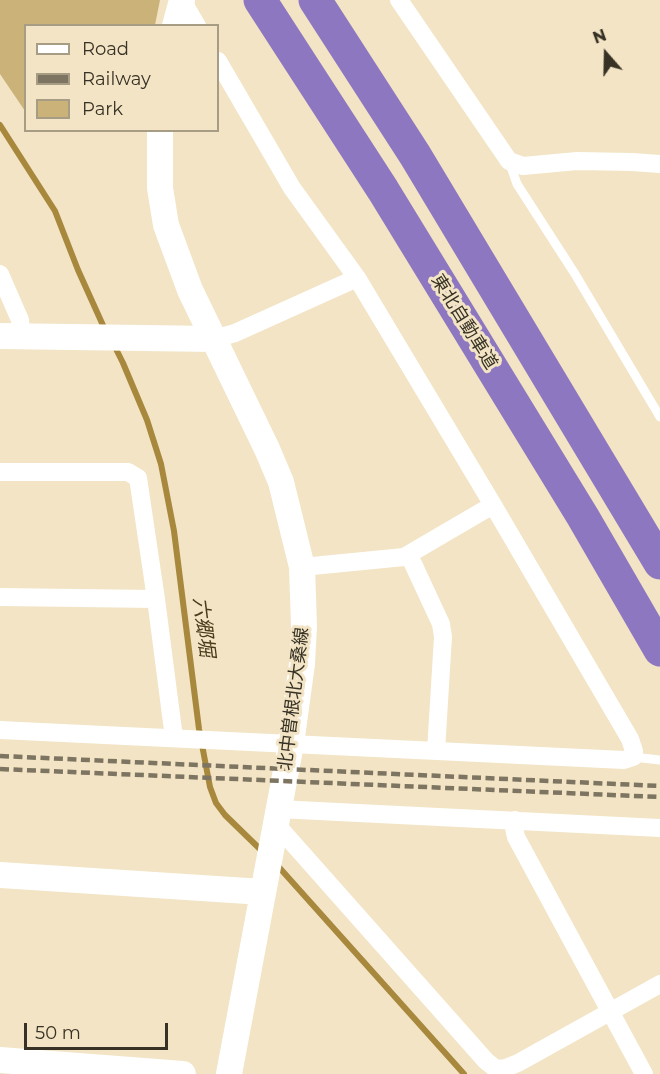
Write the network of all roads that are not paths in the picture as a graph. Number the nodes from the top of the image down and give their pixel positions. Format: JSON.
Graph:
{"nodes":[{"id":1,"x":182,"y":0,"type":"edge"},
{"id":2,"x":260,"y":0,"type":"edge"},
{"id":3,"x":315,"y":0,"type":"edge"},
{"id":4,"x":399,"y":0,"type":"edge"},
{"id":5,"x":176,"y":24,"type":"edge"},
{"id":6,"x":195,"y":24,"type":"edge"},
{"id":7,"x":219,"y":63,"type":"edge"},
{"id":8,"x":160,"y":132,"type":"edge"},
{"id":9,"x":509,"y":161,"type":"junction"},
{"id":10,"x":660,"y":164,"type":"edge"},
{"id":11,"x":0,"y":274,"type":"edge"},
{"id":12,"x":357,"y":278,"type":"junction"},
{"id":13,"x":11,"y":336,"type":"edge"},
{"id":14,"x":214,"y":339,"type":"junction"},
{"id":15,"x":660,"y":417,"type":"edge"},
{"id":16,"x":0,"y":472,"type":"edge"},
{"id":17,"x":493,"y":505,"type":"junction"},
{"id":18,"x":409,"y":555,"type":"junction"},
{"id":19,"x":660,"y":563,"type":"edge"},
{"id":20,"x":302,"y":567,"type":"junction"},
{"id":21,"x":0,"y":597,"type":"edge"},
{"id":22,"x":156,"y":599,"type":"junction"},
{"id":23,"x":660,"y":650,"type":"edge"},
{"id":24,"x":0,"y":730,"type":"edge"},
{"id":25,"x":181,"y":738,"type":"junction"},
{"id":26,"x":291,"y":744,"type":"junction"},
{"id":27,"x":436,"y":751,"type":"junction"},
{"id":28,"x":633,"y":757,"type":"junction"},
{"id":29,"x":660,"y":760,"type":"edge"},
{"id":30,"x":515,"y":820,"type":"junction"},
{"id":31,"x":275,"y":824,"type":"junction"},
{"id":32,"x":660,"y":828,"type":"edge"},
{"id":33,"x":0,"y":875,"type":"edge"},
{"id":34,"x":265,"y":884,"type":"junction"},
{"id":35,"x":660,"y":984,"type":"edge"},
{"id":36,"x":609,"y":1012,"type":"junction"},
{"id":37,"x":0,"y":1060,"type":"edge"},
{"id":38,"x":64,"y":1070,"type":"edge"},
{"id":39,"x":503,"y":1072,"type":"edge"},
{"id":40,"x":183,"y":1074,"type":"edge"},
{"id":41,"x":229,"y":1074,"type":"edge"},
{"id":42,"x":644,"y":1074,"type":"edge"}],
"edges":[{"from":1,"to":5,"type":"main road"},
{"from":1,"to":6,"type":"street"},
{"from":2,"to":23,"type":"highway","name":"東北自動車道"},
{"from":3,"to":19,"type":"highway"},
{"from":4,"to":9,"type":"street"},
{"from":7,"to":12,"type":"street"},
{"from":8,"to":14,"type":"main road","name":"北中曽根北大桑線"},
{"from":9,"to":10,"type":"street"},
{"from":9,"to":15,"type":"lane"},
{"from":11,"to":13,"type":"street"},
{"from":12,"to":14,"type":"street"},
{"from":12,"to":17,"type":"street"},
{"from":13,"to":14,"type":"main road"},
{"from":14,"to":20,"type":"main road","name":"北中曽根北大桑線"},
{"from":16,"to":22,"type":"street"},
{"from":17,"to":18,"type":"street"},
{"from":17,"to":28,"type":"street"},
{"from":18,"to":20,"type":"street"},
{"from":18,"to":27,"type":"street"},
{"from":20,"to":26,"type":"main road","name":"北中曽根北大桑線"},
{"from":21,"to":22,"type":"street"},
{"from":22,"to":25,"type":"street"},
{"from":24,"to":25,"type":"street"},
{"from":25,"to":26,"type":"street"},
{"from":26,"to":27,"type":"street"},
{"from":26,"to":31,"type":"main road","name":"北中曽根北大桑線"},
{"from":27,"to":28,"type":"street"},
{"from":28,"to":29,"type":"lane"},
{"from":30,"to":31,"type":"street"},
{"from":30,"to":32,"type":"street"},
{"from":30,"to":36,"type":"street"},
{"from":31,"to":34,"type":"main road","name":"北中曽根北大桑線"},
{"from":31,"to":39,"type":"street"},
{"from":33,"to":34,"type":"main road"},
{"from":34,"to":41,"type":"main road","name":"北中曽根北大桑線"},
{"from":35,"to":36,"type":"street"},
{"from":36,"to":39,"type":"street"},
{"from":36,"to":42,"type":"street"},
{"from":37,"to":38,"type":"main road"},
{"from":38,"to":40,"type":"main road"}]}
